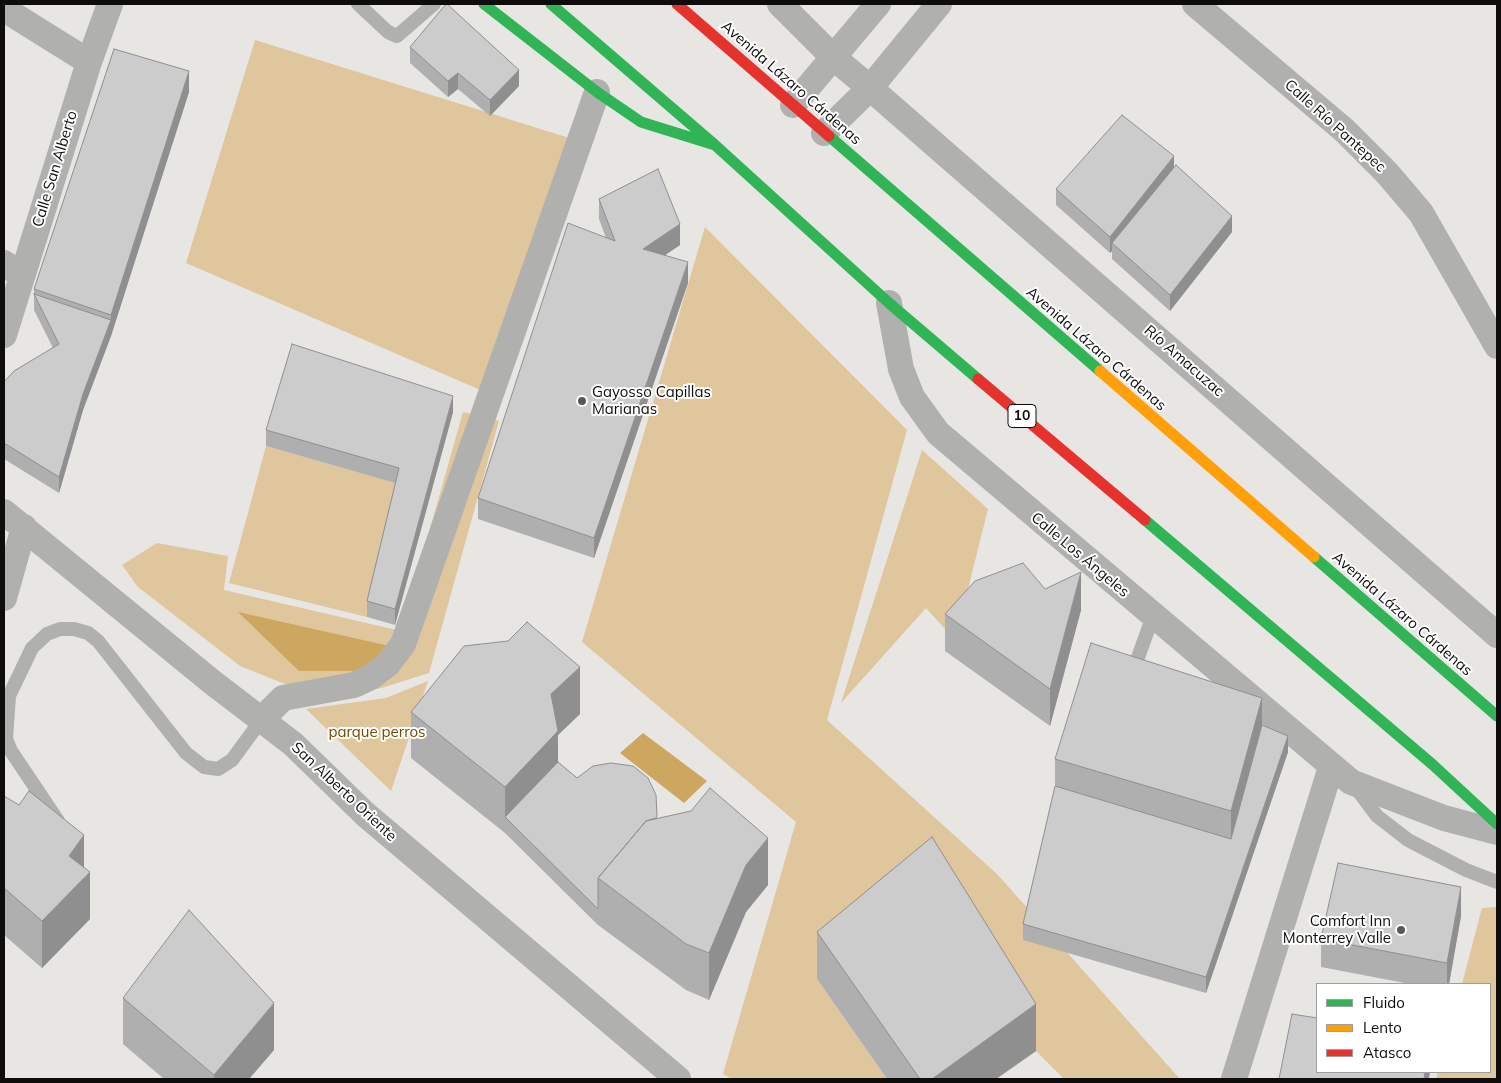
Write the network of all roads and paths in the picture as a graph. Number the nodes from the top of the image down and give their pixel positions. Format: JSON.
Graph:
{"nodes":[{"id":1,"x":110,"y":4,"type":"edge"},
{"id":2,"x":358,"y":4,"type":"edge"},
{"id":3,"x":434,"y":4,"type":"edge"},
{"id":4,"x":484,"y":4,"type":"edge"},
{"id":5,"x":551,"y":4,"type":"edge"},
{"id":6,"x":676,"y":4,"type":"edge"},
{"id":7,"x":780,"y":4,"type":"edge"},
{"id":8,"x":878,"y":4,"type":"edge"},
{"id":9,"x":939,"y":4,"type":"edge"},
{"id":10,"x":1195,"y":4,"type":"edge"},
{"id":11,"x":4,"y":9,"type":"edge"},
{"id":12,"x":834,"y":58,"type":"junction"},
{"id":13,"x":89,"y":62,"type":"junction"},
{"id":14,"x":870,"y":88,"type":"junction"},
{"id":15,"x":598,"y":92,"type":"junction"},
{"id":16,"x":793,"y":105,"type":"junction"},
{"id":17,"x":824,"y":133,"type":"junction"},
{"id":18,"x":715,"y":145,"type":"junction"},
{"id":19,"x":13,"y":269,"type":"edge"},
{"id":20,"x":889,"y":303,"type":"junction"},
{"id":21,"x":4,"y":335,"type":"edge"},
{"id":22,"x":1497,"y":346,"type":"edge"},
{"id":23,"x":14,"y":519,"type":"edge"},
{"id":24,"x":4,"y":598,"type":"edge"},
{"id":25,"x":1153,"y":616,"type":"junction"},
{"id":26,"x":1497,"y":635,"type":"edge"},
{"id":27,"x":1128,"y":685,"type":"edge"},
{"id":28,"x":1497,"y":716,"type":"edge"},
{"id":29,"x":262,"y":719,"type":"junction"},
{"id":30,"x":1341,"y":774,"type":"junction"},
{"id":31,"x":1497,"y":824,"type":"edge"},
{"id":32,"x":62,"y":827,"type":"edge"},
{"id":33,"x":1497,"y":832,"type":"edge"},
{"id":34,"x":1497,"y":882,"type":"edge"},
{"id":35,"x":678,"y":1079,"type":"edge"},
{"id":36,"x":1234,"y":1079,"type":"edge"}],
"edges":[{"from":1,"to":13,"type":"street","name":"Calle San Alberto"},
{"from":2,"to":3,"type":"lane"},
{"from":4,"to":15,"type":"main road","number":"10"},
{"from":5,"to":18,"type":"main road","number":"10"},
{"from":6,"to":16,"type":"main road","name":"Avenida Lázaro Cárdenas"},
{"from":7,"to":12,"type":"street","name":"Río Amacuzac"},
{"from":8,"to":12,"type":"street"},
{"from":9,"to":14,"type":"street"},
{"from":10,"to":22,"type":"street","name":"Calle Río Pantepec"},
{"from":11,"to":13,"type":"street"},
{"from":12,"to":14,"type":"street","name":"Río Amacuzac"},
{"from":12,"to":16,"type":"street"},
{"from":13,"to":19,"type":"street","name":"Calle San Alberto"},
{"from":14,"to":17,"type":"street"},
{"from":14,"to":26,"type":"street","name":"Río Amacuzac"},
{"from":15,"to":18,"type":"main road","number":"10"},
{"from":15,"to":29,"type":"street"},
{"from":16,"to":17,"type":"main road","name":"Avenida Lázaro Cárdenas"},
{"from":17,"to":28,"type":"main road","name":"Avenida Lázaro Cárdenas"},
{"from":18,"to":20,"type":"main road","number":"10"},
{"from":19,"to":21,"type":"street","name":"Calle San Alberto"},
{"from":20,"to":25,"type":"street","name":"Calle Los Ángeles"},
{"from":20,"to":31,"type":"main road","number":"10"},
{"from":23,"to":24,"type":"street"},
{"from":23,"to":29,"type":"street","name":"San Alberto Oriente"},
{"from":25,"to":27,"type":"lane"},
{"from":25,"to":30,"type":"street","name":"Calle Los Ángeles"},
{"from":29,"to":32,"type":"lane"},
{"from":29,"to":35,"type":"street","name":"San Alberto Oriente"},
{"from":30,"to":33,"type":"street","name":"Calle Los Ángeles"},
{"from":30,"to":34,"type":"lane"},
{"from":30,"to":36,"type":"street"}]}
